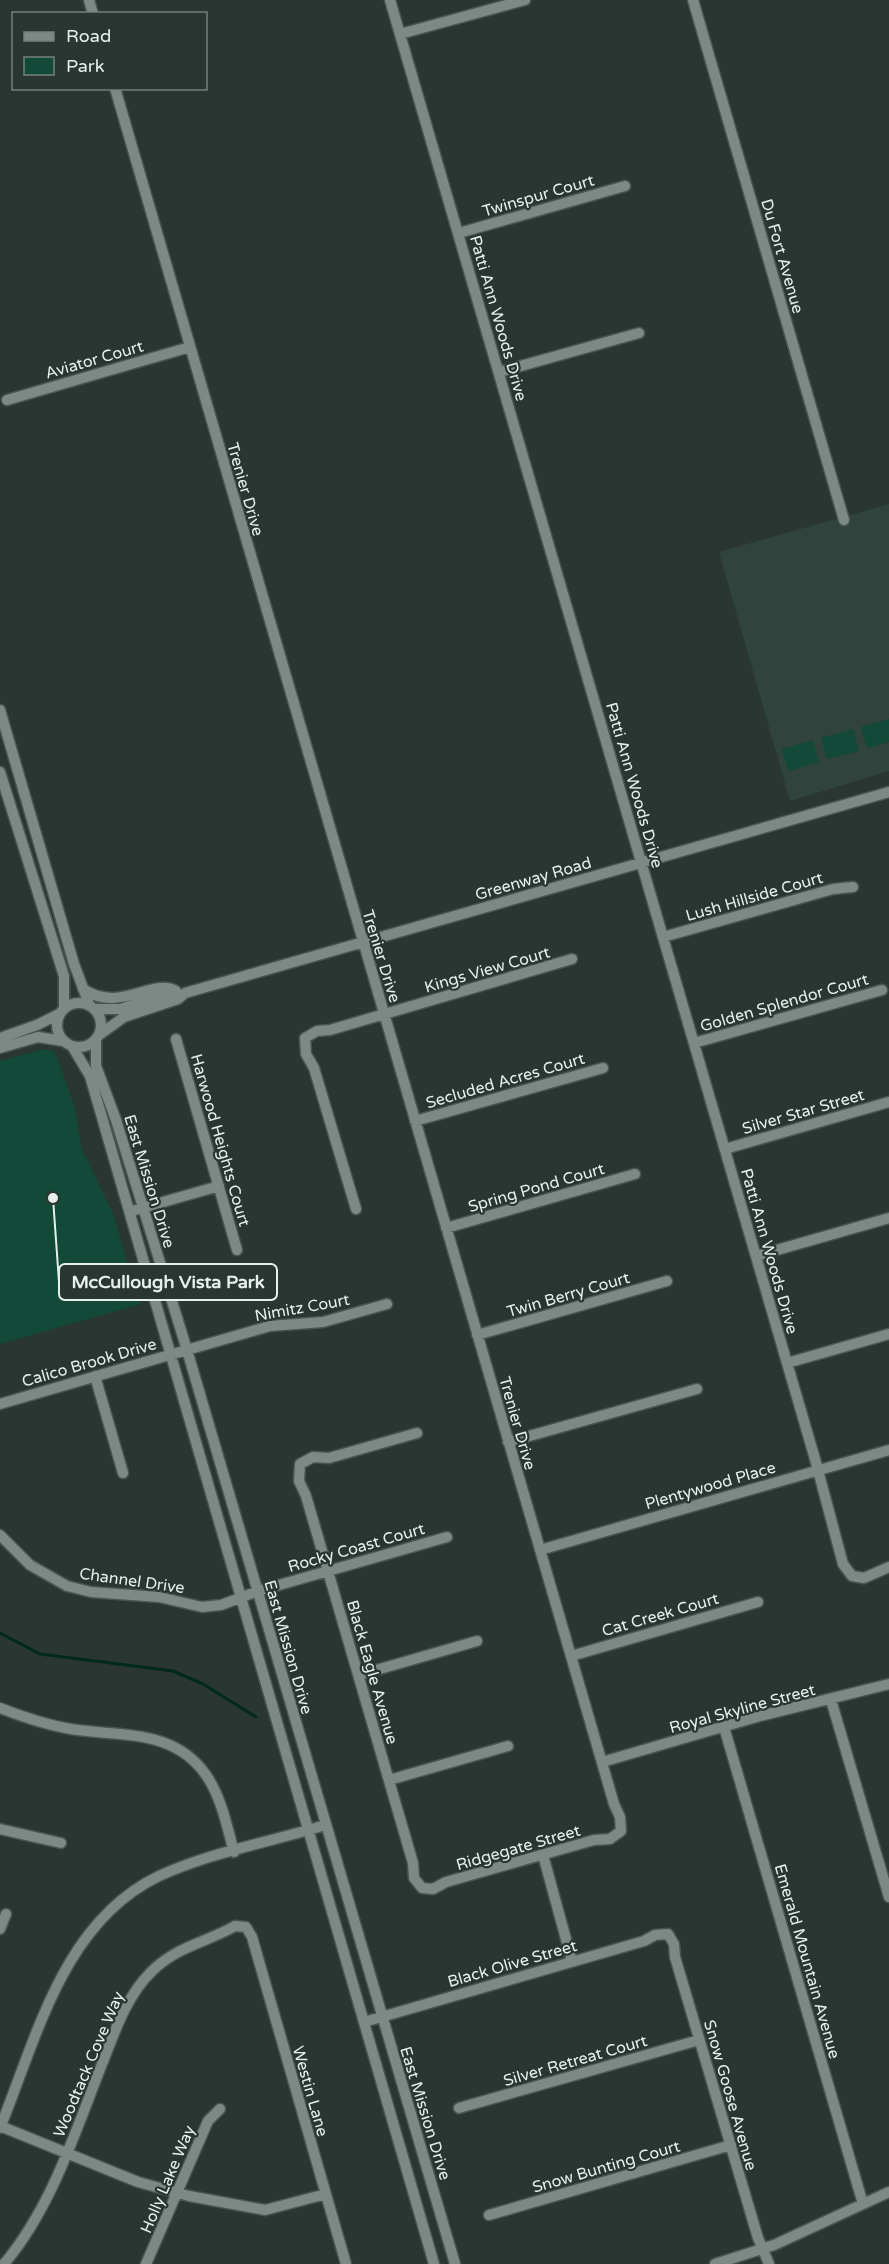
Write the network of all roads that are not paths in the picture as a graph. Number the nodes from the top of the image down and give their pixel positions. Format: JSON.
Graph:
{"nodes":[{"id":1,"x":390,"y":0,"type":"edge"},
{"id":2,"x":525,"y":0,"type":"edge"},
{"id":3,"x":693,"y":0,"type":"edge"},
{"id":4,"x":400,"y":34,"type":"junction"},
{"id":5,"x":115,"y":90,"type":"edge"},
{"id":6,"x":624,"y":186,"type":"dead end"},
{"id":7,"x":459,"y":233,"type":"junction"},
{"id":8,"x":639,"y":333,"type":"dead end"},
{"id":9,"x":190,"y":347,"type":"junction"},
{"id":10,"x":499,"y":372,"type":"junction"},
{"id":11,"x":7,"y":400,"type":"dead end"},
{"id":12,"x":844,"y":520,"type":"dead end"},
{"id":13,"x":0,"y":710,"type":"edge"},
{"id":14,"x":0,"y":772,"type":"edge"},
{"id":15,"x":24,"y":791,"type":"junction"},
{"id":16,"x":889,"y":792,"type":"edge"},
{"id":17,"x":3,"y":796,"type":"edge"},
{"id":18,"x":642,"y":862,"type":"junction"},
{"id":19,"x":853,"y":887,"type":"dead end"},
{"id":20,"x":663,"y":937,"type":"junction"},
{"id":21,"x":362,"y":942,"type":"junction"},
{"id":22,"x":573,"y":960,"type":"dead end"},
{"id":23,"x":83,"y":989,"type":"junction"},
{"id":24,"x":882,"y":990,"type":"dead end"},
{"id":25,"x":181,"y":992,"type":"junction"},
{"id":26,"x":92,"y":1006,"type":"junction"},
{"id":27,"x":62,"y":1010,"type":"junction"},
{"id":28,"x":384,"y":1014,"type":"junction"},
{"id":29,"x":97,"y":1037,"type":"junction"},
{"id":30,"x":0,"y":1038,"type":"edge"},
{"id":31,"x":176,"y":1039,"type":"dead end"},
{"id":32,"x":67,"y":1043,"type":"junction"},
{"id":33,"x":694,"y":1043,"type":"junction"},
{"id":34,"x":0,"y":1048,"type":"edge"},
{"id":35,"x":603,"y":1068,"type":"dead end"},
{"id":36,"x":889,"y":1102,"type":"edge"},
{"id":37,"x":415,"y":1121,"type":"junction"},
{"id":38,"x":725,"y":1149,"type":"junction"},
{"id":39,"x":635,"y":1174,"type":"dead end"},
{"id":40,"x":219,"y":1186,"type":"junction"},
{"id":41,"x":142,"y":1208,"type":"junction"},
{"id":42,"x":356,"y":1209,"type":"dead end"},
{"id":43,"x":129,"y":1212,"type":"junction"},
{"id":44,"x":889,"y":1218,"type":"edge"},
{"id":45,"x":446,"y":1228,"type":"junction"},
{"id":46,"x":237,"y":1250,"type":"dead end"},
{"id":47,"x":756,"y":1256,"type":"junction"},
{"id":48,"x":667,"y":1281,"type":"dead end"},
{"id":49,"x":387,"y":1304,"type":"dead end"},
{"id":50,"x":889,"y":1334,"type":"edge"},
{"id":51,"x":477,"y":1335,"type":"junction"},
{"id":52,"x":187,"y":1350,"type":"junction"},
{"id":53,"x":170,"y":1355,"type":"junction"},
{"id":54,"x":787,"y":1363,"type":"junction"},
{"id":55,"x":95,"y":1376,"type":"junction"},
{"id":56,"x":697,"y":1389,"type":"dead end"},
{"id":57,"x":0,"y":1404,"type":"edge"},
{"id":58,"x":417,"y":1433,"type":"dead end"},
{"id":59,"x":508,"y":1442,"type":"junction"},
{"id":60,"x":889,"y":1450,"type":"edge"},
{"id":61,"x":818,"y":1470,"type":"junction"},
{"id":62,"x":123,"y":1473,"type":"dead end"},
{"id":63,"x":0,"y":1535,"type":"edge"},
{"id":64,"x":447,"y":1537,"type":"dead end"},
{"id":65,"x":540,"y":1550,"type":"junction"},
{"id":66,"x":889,"y":1567,"type":"edge"},
{"id":67,"x":328,"y":1571,"type":"junction"},
{"id":68,"x":258,"y":1591,"type":"junction"},
{"id":69,"x":240,"y":1599,"type":"junction"},
{"id":70,"x":758,"y":1602,"type":"dead end"},
{"id":71,"x":477,"y":1641,"type":"dead end"},
{"id":72,"x":571,"y":1656,"type":"junction"},
{"id":73,"x":359,"y":1675,"type":"junction"},
{"id":74,"x":889,"y":1683,"type":"edge"},
{"id":75,"x":831,"y":1700,"type":"junction"},
{"id":76,"x":0,"y":1708,"type":"edge"},
{"id":77,"x":724,"y":1727,"type":"junction"},
{"id":78,"x":508,"y":1746,"type":"dead end"},
{"id":79,"x":602,"y":1762,"type":"junction"},
{"id":80,"x":389,"y":1780,"type":"junction"},
{"id":81,"x":325,"y":1825,"type":"junction"},
{"id":82,"x":0,"y":1829,"type":"edge"},
{"id":83,"x":308,"y":1831,"type":"junction"},
{"id":84,"x":621,"y":1831,"type":"joint"},
{"id":85,"x":61,"y":1843,"type":"dead end"},
{"id":86,"x":234,"y":1852,"type":"junction"},
{"id":87,"x":543,"y":1855,"type":"junction"},
{"id":88,"x":422,"y":1888,"type":"joint"},
{"id":89,"x":889,"y":1897,"type":"edge"},
{"id":90,"x":6,"y":1914,"type":"dead end"},
{"id":91,"x":246,"y":1927,"type":"joint"},
{"id":92,"x":0,"y":1929,"type":"edge"},
{"id":93,"x":668,"y":1934,"type":"joint"},
{"id":94,"x":572,"y":1961,"type":"junction"},
{"id":95,"x":381,"y":2016,"type":"junction"},
{"id":96,"x":364,"y":2022,"type":"junction"},
{"id":97,"x":699,"y":2040,"type":"junction"},
{"id":98,"x":459,"y":2108,"type":"dead end"},
{"id":99,"x":220,"y":2109,"type":"dead end"},
{"id":100,"x":0,"y":2127,"type":"edge"},
{"id":101,"x":731,"y":2145,"type":"junction"},
{"id":102,"x":66,"y":2153,"type":"junction"},
{"id":103,"x":889,"y":2192,"type":"edge"},
{"id":104,"x":178,"y":2194,"type":"junction"},
{"id":105,"x":326,"y":2194,"type":"junction"},
{"id":106,"x":863,"y":2204,"type":"junction"},
{"id":107,"x":489,"y":2215,"type":"dead end"},
{"id":108,"x":762,"y":2249,"type":"junction"},
{"id":109,"x":4,"y":2264,"type":"edge"},
{"id":110,"x":146,"y":2264,"type":"edge"},
{"id":111,"x":346,"y":2264,"type":"edge"},
{"id":112,"x":434,"y":2264,"type":"edge"},
{"id":113,"x":455,"y":2264,"type":"edge"},
{"id":114,"x":715,"y":2264,"type":"edge"},
{"id":115,"x":769,"y":2264,"type":"edge"}],
"edges":[{"from":1,"to":4,"type":"street","name":"Patti Ann Woods Drive"},
{"from":2,"to":4,"type":"street"},
{"from":3,"to":12,"type":"street","name":"Du Fort Avenue"},
{"from":4,"to":7,"type":"street","name":"Patti Ann Woods Drive"},
{"from":5,"to":9,"type":"street","name":"Trenier Drive"},
{"from":6,"to":7,"type":"street","name":"Twinspur Court"},
{"from":7,"to":10,"type":"street","name":"Patti Ann Woods Drive"},
{"from":8,"to":10,"type":"street"},
{"from":9,"to":11,"type":"street","name":"Aviator Court"},
{"from":9,"to":21,"type":"street","name":"Trenier Drive"},
{"from":10,"to":18,"type":"street","name":"Patti Ann Woods Drive"},
{"from":13,"to":15,"type":"street"},
{"from":14,"to":17,"type":"street"},
{"from":15,"to":17,"type":"street"},
{"from":15,"to":23,"type":"street"},
{"from":16,"to":18,"type":"street","name":"Greenway Road"},
{"from":17,"to":27,"type":"street"},
{"from":18,"to":20,"type":"street","name":"Patti Ann Woods Drive"},
{"from":18,"to":21,"type":"street","name":"Greenway Road"},
{"from":19,"to":20,"type":"street","name":"Lush Hillside Court"},
{"from":20,"to":33,"type":"street","name":"Patti Ann Woods Drive"},
{"from":21,"to":25,"type":"street","name":"Greenway Road"},
{"from":21,"to":28,"type":"street","name":"Trenier Drive"},
{"from":22,"to":28,"type":"street","name":"Kings View Court"},
{"from":23,"to":25,"type":"street"},
{"from":23,"to":26,"type":"street"},
{"from":24,"to":33,"type":"street","name":"Golden Splendor Court"},
{"from":25,"to":26,"type":"street","name":"Greenway Road"},
{"from":25,"to":29,"type":"street","name":"Greenway Road"},
{"from":26,"to":27,"type":"street"},
{"from":26,"to":29,"type":"street"},
{"from":27,"to":30,"type":"street"},
{"from":27,"to":32,"type":"street"},
{"from":28,"to":37,"type":"street","name":"Trenier Drive"},
{"from":28,"to":42,"type":"street","name":"Kings View Court"},
{"from":29,"to":32,"type":"street"},
{"from":29,"to":41,"type":"street","name":"East Mission Drive"},
{"from":31,"to":40,"type":"street","name":"Harwood Heights Court"},
{"from":32,"to":34,"type":"street"},
{"from":32,"to":43,"type":"street","name":"East Mission Drive"},
{"from":33,"to":38,"type":"street","name":"Patti Ann Woods Drive"},
{"from":35,"to":37,"type":"street","name":"Secluded Acres Court"},
{"from":36,"to":38,"type":"street","name":"Silver Star Street"},
{"from":37,"to":45,"type":"street","name":"Trenier Drive"},
{"from":38,"to":47,"type":"street","name":"Patti Ann Woods Drive"},
{"from":39,"to":45,"type":"street","name":"Spring Pond Court"},
{"from":40,"to":41,"type":"street"},
{"from":40,"to":46,"type":"street","name":"Harwood Heights Court"},
{"from":41,"to":43,"type":"street"},
{"from":41,"to":52,"type":"street","name":"East Mission Drive"},
{"from":43,"to":53,"type":"street","name":"East Mission Drive"},
{"from":44,"to":47,"type":"street"},
{"from":45,"to":51,"type":"street","name":"Trenier Drive"},
{"from":47,"to":54,"type":"street","name":"Patti Ann Woods Drive"},
{"from":48,"to":51,"type":"street","name":"Twin Berry Court"},
{"from":49,"to":52,"type":"street","name":"Nimitz Court"},
{"from":50,"to":54,"type":"street"},
{"from":51,"to":59,"type":"street","name":"Trenier Drive"},
{"from":52,"to":53,"type":"street","name":"Calico Brook Drive"},
{"from":52,"to":68,"type":"street","name":"East Mission Drive"},
{"from":53,"to":55,"type":"street","name":"Calico Brook Drive"},
{"from":53,"to":69,"type":"street","name":"East Mission Drive"},
{"from":54,"to":61,"type":"street","name":"Patti Ann Woods Drive"},
{"from":55,"to":57,"type":"street","name":"Calico Brook Drive"},
{"from":55,"to":62,"type":"street"},
{"from":56,"to":59,"type":"street"},
{"from":58,"to":67,"type":"street","name":"Black Eagle Avenue"},
{"from":59,"to":65,"type":"street","name":"Trenier Drive"},
{"from":60,"to":61,"type":"street","name":"Plentywood Place"},
{"from":61,"to":65,"type":"street","name":"Plentywood Place"},
{"from":61,"to":66,"type":"street","name":"Patti Ann Woods Drive"},
{"from":63,"to":69,"type":"street","name":"Channel Drive"},
{"from":64,"to":67,"type":"street","name":"Rocky Coast Court"},
{"from":65,"to":72,"type":"street","name":"Trenier Drive"},
{"from":67,"to":68,"type":"street","name":"Rocky Coast Court"},
{"from":67,"to":73,"type":"street","name":"Black Eagle Avenue"},
{"from":68,"to":69,"type":"street","name":"Rocky Coast Court"},
{"from":68,"to":81,"type":"street","name":"East Mission Drive"},
{"from":69,"to":83,"type":"street","name":"East Mission Drive"},
{"from":70,"to":72,"type":"street","name":"Cat Creek Court"},
{"from":71,"to":73,"type":"street"},
{"from":72,"to":79,"type":"street","name":"Trenier Drive"},
{"from":73,"to":80,"type":"street","name":"Black Eagle Avenue"},
{"from":74,"to":75,"type":"street","name":"Royal Skyline Street"},
{"from":75,"to":77,"type":"street","name":"Royal Skyline Street"},
{"from":75,"to":89,"type":"street"},
{"from":76,"to":86,"type":"street"},
{"from":77,"to":79,"type":"street","name":"Royal Skyline Street"},
{"from":77,"to":106,"type":"street","name":"Emerald Mountain Avenue"},
{"from":78,"to":80,"type":"street"},
{"from":79,"to":84,"type":"street","name":"Trenier Drive"},
{"from":80,"to":88,"type":"street","name":"Black Eagle Avenue"},
{"from":81,"to":83,"type":"street"},
{"from":81,"to":95,"type":"street","name":"East Mission Drive"},
{"from":82,"to":85,"type":"street"},
{"from":83,"to":86,"type":"street"},
{"from":83,"to":96,"type":"street","name":"East Mission Drive"},
{"from":84,"to":87,"type":"street","name":"Ridgegate Street"},
{"from":86,"to":100,"type":"street"},
{"from":87,"to":88,"type":"street","name":"Ridgegate Street"},
{"from":87,"to":94,"type":"street"},
{"from":90,"to":92,"type":"street"},
{"from":91,"to":102,"type":"street","name":"Woodtack Cove Way"},
{"from":91,"to":105,"type":"street","name":"Westin Lane"},
{"from":93,"to":94,"type":"street","name":"Black Olive Street"},
{"from":93,"to":97,"type":"street","name":"Snow Goose Avenue"},
{"from":94,"to":95,"type":"street","name":"Black Olive Street"},
{"from":95,"to":96,"type":"street","name":"Black Olive Street"},
{"from":95,"to":113,"type":"street","name":"East Mission Drive"},
{"from":96,"to":112,"type":"street","name":"East Mission Drive"},
{"from":97,"to":98,"type":"street","name":"Silver Retreat Court"},
{"from":97,"to":101,"type":"street","name":"Snow Goose Avenue"},
{"from":99,"to":104,"type":"street","name":"Holly Lake Way"},
{"from":100,"to":102,"type":"street"},
{"from":101,"to":107,"type":"street","name":"Snow Bunting Court"},
{"from":101,"to":108,"type":"street","name":"Snow Goose Avenue"},
{"from":102,"to":104,"type":"street"},
{"from":102,"to":109,"type":"street","name":"Woodtack Cove Way"},
{"from":103,"to":106,"type":"street"},
{"from":104,"to":105,"type":"street"},
{"from":104,"to":110,"type":"street","name":"Holly Lake Way"},
{"from":105,"to":111,"type":"street","name":"Westin Lane"},
{"from":106,"to":108,"type":"street"},
{"from":108,"to":114,"type":"street"},
{"from":108,"to":115,"type":"street","name":"Snow Goose Avenue"}]}
